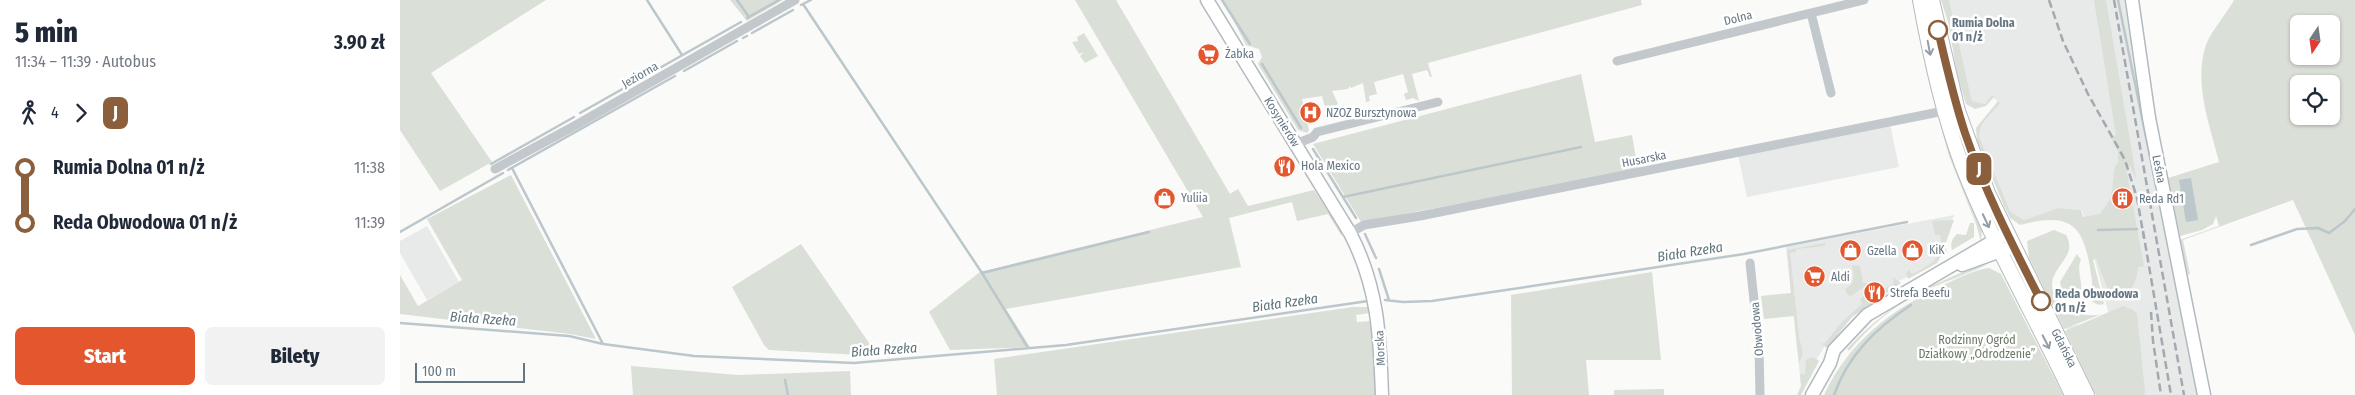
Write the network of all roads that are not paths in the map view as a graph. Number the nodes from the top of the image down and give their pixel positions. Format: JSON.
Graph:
{"nodes":[{"id":1,"x":795,"y":0,"type":"edge"},
{"id":2,"x":1207,"y":0,"type":"edge"},
{"id":3,"x":1864,"y":0,"type":"edge"},
{"id":4,"x":1920,"y":0,"type":"edge"},
{"id":5,"x":1932,"y":0,"type":"edge"},
{"id":6,"x":2132,"y":0,"type":"edge"},
{"id":7,"x":1811,"y":13,"type":"junction"},
{"id":8,"x":1617,"y":61,"type":"dead end"},
{"id":9,"x":1831,"y":93,"type":"dead end"},
{"id":10,"x":1438,"y":102,"type":"dead end"},
{"id":11,"x":1944,"y":111,"type":"junction"},
{"id":12,"x":1296,"y":144,"type":"junction"},
{"id":13,"x":495,"y":168,"type":"dead end"},
{"id":14,"x":1983,"y":197,"type":"junction"},
{"id":15,"x":1350,"y":233,"type":"junction"},
{"id":16,"x":2004,"y":242,"type":"junction"},
{"id":17,"x":1750,"y":263,"type":"dead end"},
{"id":18,"x":1376,"y":301,"type":"joint"},
{"id":19,"x":1382,"y":395,"type":"edge"},
{"id":20,"x":1760,"y":395,"type":"edge"},
{"id":21,"x":1812,"y":395,"type":"edge"},
{"id":22,"x":2072,"y":395,"type":"edge"},
{"id":23,"x":2087,"y":395,"type":"edge"},
{"id":24,"x":2204,"y":395,"type":"edge"}],
"edges":[{"from":1,"to":13,"type":"street","name":"Jeziorna"},
{"from":2,"to":12,"type":"main road","name":"Kosynierów"},
{"from":3,"to":7,"type":"street","name":"Dolna"},
{"from":4,"to":11,"type":"main road","one_way":true},
{"from":5,"to":14,"type":"main road"},
{"from":6,"to":24,"type":"main road","name":"Leśna"},
{"from":7,"to":8,"type":"street","name":"Dolna"},
{"from":7,"to":9,"type":"street"},
{"from":10,"to":12,"type":"street"},
{"from":11,"to":14,"type":"main road"},
{"from":11,"to":15,"type":"street","name":"Husarska"},
{"from":12,"to":15,"type":"main road","name":"Kosynierów"},
{"from":14,"to":16,"type":"main road","name":"Gdańska"},
{"from":15,"to":18,"type":"main road","name":"Kosynierów"},
{"from":16,"to":21,"type":"main road"},
{"from":16,"to":22,"type":"main road","name":"Gdańska","one_way":true},
{"from":16,"to":23,"type":"main road","name":"Gdańska"},
{"from":17,"to":20,"type":"street","name":"Obwodowa"},
{"from":18,"to":19,"type":"main road","name":"Morska"}]}
